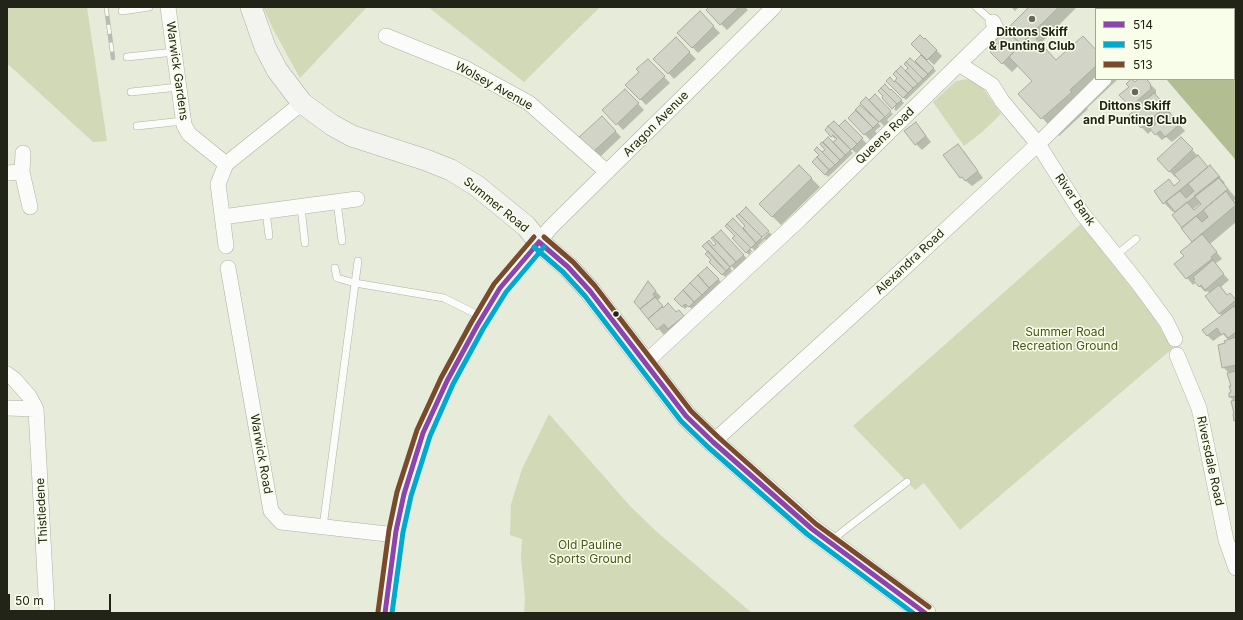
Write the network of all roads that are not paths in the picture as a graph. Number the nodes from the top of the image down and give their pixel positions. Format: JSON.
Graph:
{"nodes":[{"id":1,"x":149,"y":7,"type":"edge"},
{"id":2,"x":168,"y":7,"type":"edge"},
{"id":3,"x":251,"y":7,"type":"edge"},
{"id":4,"x":774,"y":7,"type":"edge"},
{"id":5,"x":976,"y":7,"type":"edge"},
{"id":6,"x":122,"y":11,"type":"dead end"},
{"id":7,"x":993,"y":22,"type":"joint"},
{"id":8,"x":386,"y":36,"type":"dead end"},
{"id":9,"x":174,"y":52,"type":"junction"},
{"id":10,"x":127,"y":57,"type":"dead end"},
{"id":11,"x":959,"y":64,"type":"junction"},
{"id":12,"x":1103,"y":80,"type":"edge"},
{"id":13,"x":179,"y":87,"type":"junction"},
{"id":14,"x":131,"y":92,"type":"dead end"},
{"id":15,"x":302,"y":103,"type":"junction"},
{"id":16,"x":183,"y":121,"type":"junction"},
{"id":17,"x":137,"y":126,"type":"dead end"},
{"id":18,"x":1038,"y":144,"type":"junction"},
{"id":19,"x":23,"y":153,"type":"dead end"},
{"id":20,"x":226,"y":164,"type":"junction"},
{"id":21,"x":14,"y":172,"type":"edge"},
{"id":22,"x":607,"y":172,"type":"junction"},
{"id":23,"x":357,"y":199,"type":"dead end"},
{"id":24,"x":337,"y":202,"type":"junction"},
{"id":25,"x":30,"y":206,"type":"dead end"},
{"id":26,"x":301,"y":206,"type":"junction"},
{"id":27,"x":266,"y":211,"type":"junction"},
{"id":28,"x":222,"y":217,"type":"junction"},
{"id":29,"x":269,"y":236,"type":"dead end"},
{"id":30,"x":1136,"y":239,"type":"dead end"},
{"id":31,"x":342,"y":240,"type":"dead end"},
{"id":32,"x":539,"y":242,"type":"junction"},
{"id":33,"x":305,"y":244,"type":"dead end"},
{"id":34,"x":226,"y":246,"type":"dead end"},
{"id":35,"x":1116,"y":255,"type":"junction"},
{"id":36,"x":358,"y":261,"type":"dead end"},
{"id":37,"x":228,"y":268,"type":"dead end"},
{"id":38,"x":335,"y":268,"type":"dead end"},
{"id":39,"x":355,"y":283,"type":"junction"},
{"id":40,"x":482,"y":316,"type":"junction"},
{"id":41,"x":1175,"y":339,"type":"dead end"},
{"id":42,"x":1177,"y":355,"type":"dead end"},
{"id":43,"x":646,"y":362,"type":"junction"},
{"id":44,"x":7,"y":374,"type":"edge"},
{"id":45,"x":7,"y":408,"type":"edge"},
{"id":46,"x":36,"y":410,"type":"junction"},
{"id":47,"x":713,"y":442,"type":"junction"},
{"id":48,"x":907,"y":482,"type":"dead end"},
{"id":49,"x":323,"y":527,"type":"junction"},
{"id":50,"x":396,"y":535,"type":"junction"},
{"id":51,"x":831,"y":543,"type":"junction"},
{"id":52,"x":1236,"y":568,"type":"edge"},
{"id":53,"x":48,"y":613,"type":"edge"},
{"id":54,"x":385,"y":613,"type":"edge"},
{"id":55,"x":925,"y":613,"type":"edge"}],
"edges":[{"from":1,"to":6,"type":"lane"},
{"from":2,"to":9,"type":"street","name":"Warwick Gardens"},
{"from":3,"to":15,"type":"street","name":"Summer Road"},
{"from":4,"to":22,"type":"street","name":"Aragon Avenue"},
{"from":5,"to":7,"type":"lane"},
{"from":7,"to":11,"type":"street","name":"Queens Road"},
{"from":8,"to":22,"type":"street","name":"Wolsey Avenue"},
{"from":9,"to":10,"type":"lane"},
{"from":9,"to":13,"type":"street","name":"Warwick Gardens"},
{"from":11,"to":18,"type":"street","name":"River Bank"},
{"from":11,"to":43,"type":"street","name":"Queens Road"},
{"from":12,"to":18,"type":"street","name":"Alexandra Road"},
{"from":13,"to":14,"type":"lane"},
{"from":13,"to":16,"type":"street","name":"Warwick Gardens"},
{"from":15,"to":20,"type":"street"},
{"from":15,"to":32,"type":"street","name":"Summer Road"},
{"from":16,"to":17,"type":"lane"},
{"from":16,"to":20,"type":"street","name":"Warwick Gardens"},
{"from":18,"to":35,"type":"street","name":"River Bank"},
{"from":18,"to":47,"type":"street","name":"Alexandra Road"},
{"from":19,"to":21,"type":"street"},
{"from":20,"to":28,"type":"street"},
{"from":21,"to":25,"type":"street"},
{"from":22,"to":32,"type":"street","name":"Aragon Avenue"},
{"from":23,"to":24,"type":"street"},
{"from":24,"to":26,"type":"street"},
{"from":24,"to":31,"type":"lane"},
{"from":26,"to":27,"type":"street"},
{"from":26,"to":33,"type":"lane"},
{"from":27,"to":28,"type":"street"},
{"from":27,"to":29,"type":"lane"},
{"from":28,"to":34,"type":"street"},
{"from":30,"to":35,"type":"lane"},
{"from":32,"to":40,"type":"street","name":"Aragon Avenue"},
{"from":32,"to":43,"type":"street","name":"Summer Road"},
{"from":35,"to":41,"type":"street","name":"River Bank"},
{"from":36,"to":39,"type":"lane"},
{"from":37,"to":49,"type":"street","name":"Warwick Road"},
{"from":38,"to":39,"type":"lane"},
{"from":39,"to":40,"type":"lane"},
{"from":39,"to":49,"type":"lane"},
{"from":40,"to":50,"type":"street","name":"Aragon Avenue"},
{"from":42,"to":52,"type":"street","name":"Riversdale Road"},
{"from":43,"to":47,"type":"street","name":"Summer Road"},
{"from":44,"to":46,"type":"street","name":"Thistledene"},
{"from":45,"to":46,"type":"street"},
{"from":46,"to":53,"type":"street","name":"Thistledene"},
{"from":47,"to":51,"type":"street","name":"Summer Road"},
{"from":48,"to":51,"type":"lane"},
{"from":49,"to":50,"type":"street","name":"Warwick Road"},
{"from":50,"to":54,"type":"street","name":"Aragon Avenue"},
{"from":51,"to":55,"type":"street","name":"Summer Road"}]}
